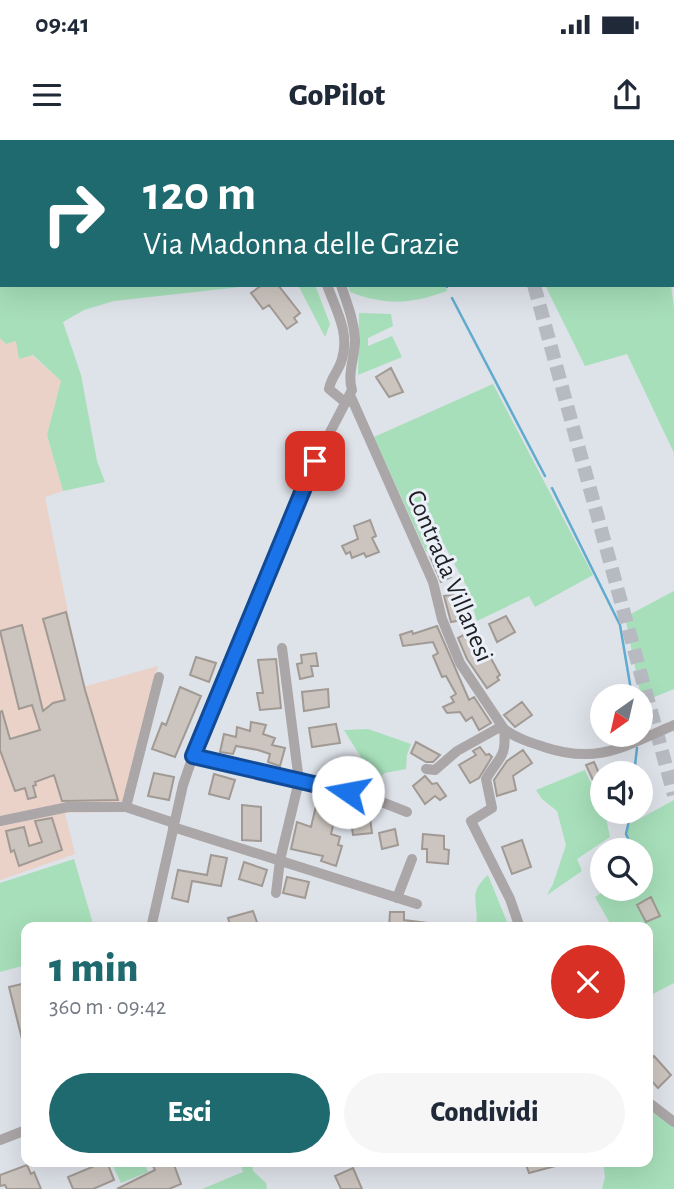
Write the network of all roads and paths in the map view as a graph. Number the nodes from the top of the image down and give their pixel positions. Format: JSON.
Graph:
{"nodes":[{"id":1,"x":328,"y":287,"type":"edge"},
{"id":2,"x":342,"y":287,"type":"edge"},
{"id":3,"x":336,"y":372,"type":"junction"},
{"id":4,"x":349,"y":383,"type":"junction"},
{"id":5,"x":348,"y":399,"type":"junction"},
{"id":6,"x":282,"y":648,"type":"dead end"},
{"id":7,"x":159,"y":677,"type":"dead end"},
{"id":8,"x":674,"y":725,"type":"edge"},
{"id":9,"x":503,"y":728,"type":"junction"},
{"id":10,"x":193,"y":756,"type":"junction"},
{"id":11,"x":426,"y":769,"type":"dead end"},
{"id":12,"x":299,"y":781,"type":"junction"},
{"id":13,"x":125,"y":807,"type":"junction"},
{"id":14,"x":407,"y":812,"type":"dead end"},
{"id":15,"x":0,"y":821,"type":"edge"},
{"id":16,"x":174,"y":825,"type":"junction"},
{"id":17,"x":412,"y":859,"type":"dead end"},
{"id":18,"x":280,"y":860,"type":"junction"},
{"id":19,"x":276,"y":893,"type":"dead end"},
{"id":20,"x":397,"y":898,"type":"junction"},
{"id":21,"x":417,"y":904,"type":"dead end"},
{"id":22,"x":152,"y":922,"type":"edge"},
{"id":23,"x":518,"y":922,"type":"edge"},
{"id":24,"x":653,"y":1106,"type":"edge"},
{"id":25,"x":674,"y":1122,"type":"edge"},
{"id":26,"x":21,"y":1132,"type":"edge"},
{"id":27,"x":0,"y":1140,"type":"edge"}],
"edges":[{"from":1,"to":3,"type":"street"},
{"from":2,"to":4,"type":"street"},
{"from":3,"to":4,"type":"street"},
{"from":3,"to":5,"type":"street","name":"Contrada Villanesi"},
{"from":4,"to":5,"type":"street"},
{"from":5,"to":9,"type":"street","name":"Contrada Villanesi"},
{"from":5,"to":10,"type":"street"},
{"from":6,"to":12,"type":"street"},
{"from":7,"to":13,"type":"street"},
{"from":8,"to":9,"type":"street"},
{"from":9,"to":11,"type":"street"},
{"from":9,"to":23,"type":"street"},
{"from":10,"to":12,"type":"street"},
{"from":10,"to":16,"type":"street"},
{"from":12,"to":14,"type":"street"},
{"from":12,"to":18,"type":"street"},
{"from":13,"to":15,"type":"street"},
{"from":13,"to":16,"type":"street"},
{"from":16,"to":18,"type":"street"},
{"from":16,"to":22,"type":"street"},
{"from":17,"to":20,"type":"street"},
{"from":18,"to":19,"type":"street"},
{"from":18,"to":20,"type":"street"},
{"from":20,"to":21,"type":"street"},
{"from":24,"to":25,"type":"street"},
{"from":26,"to":27,"type":"street"}]}
